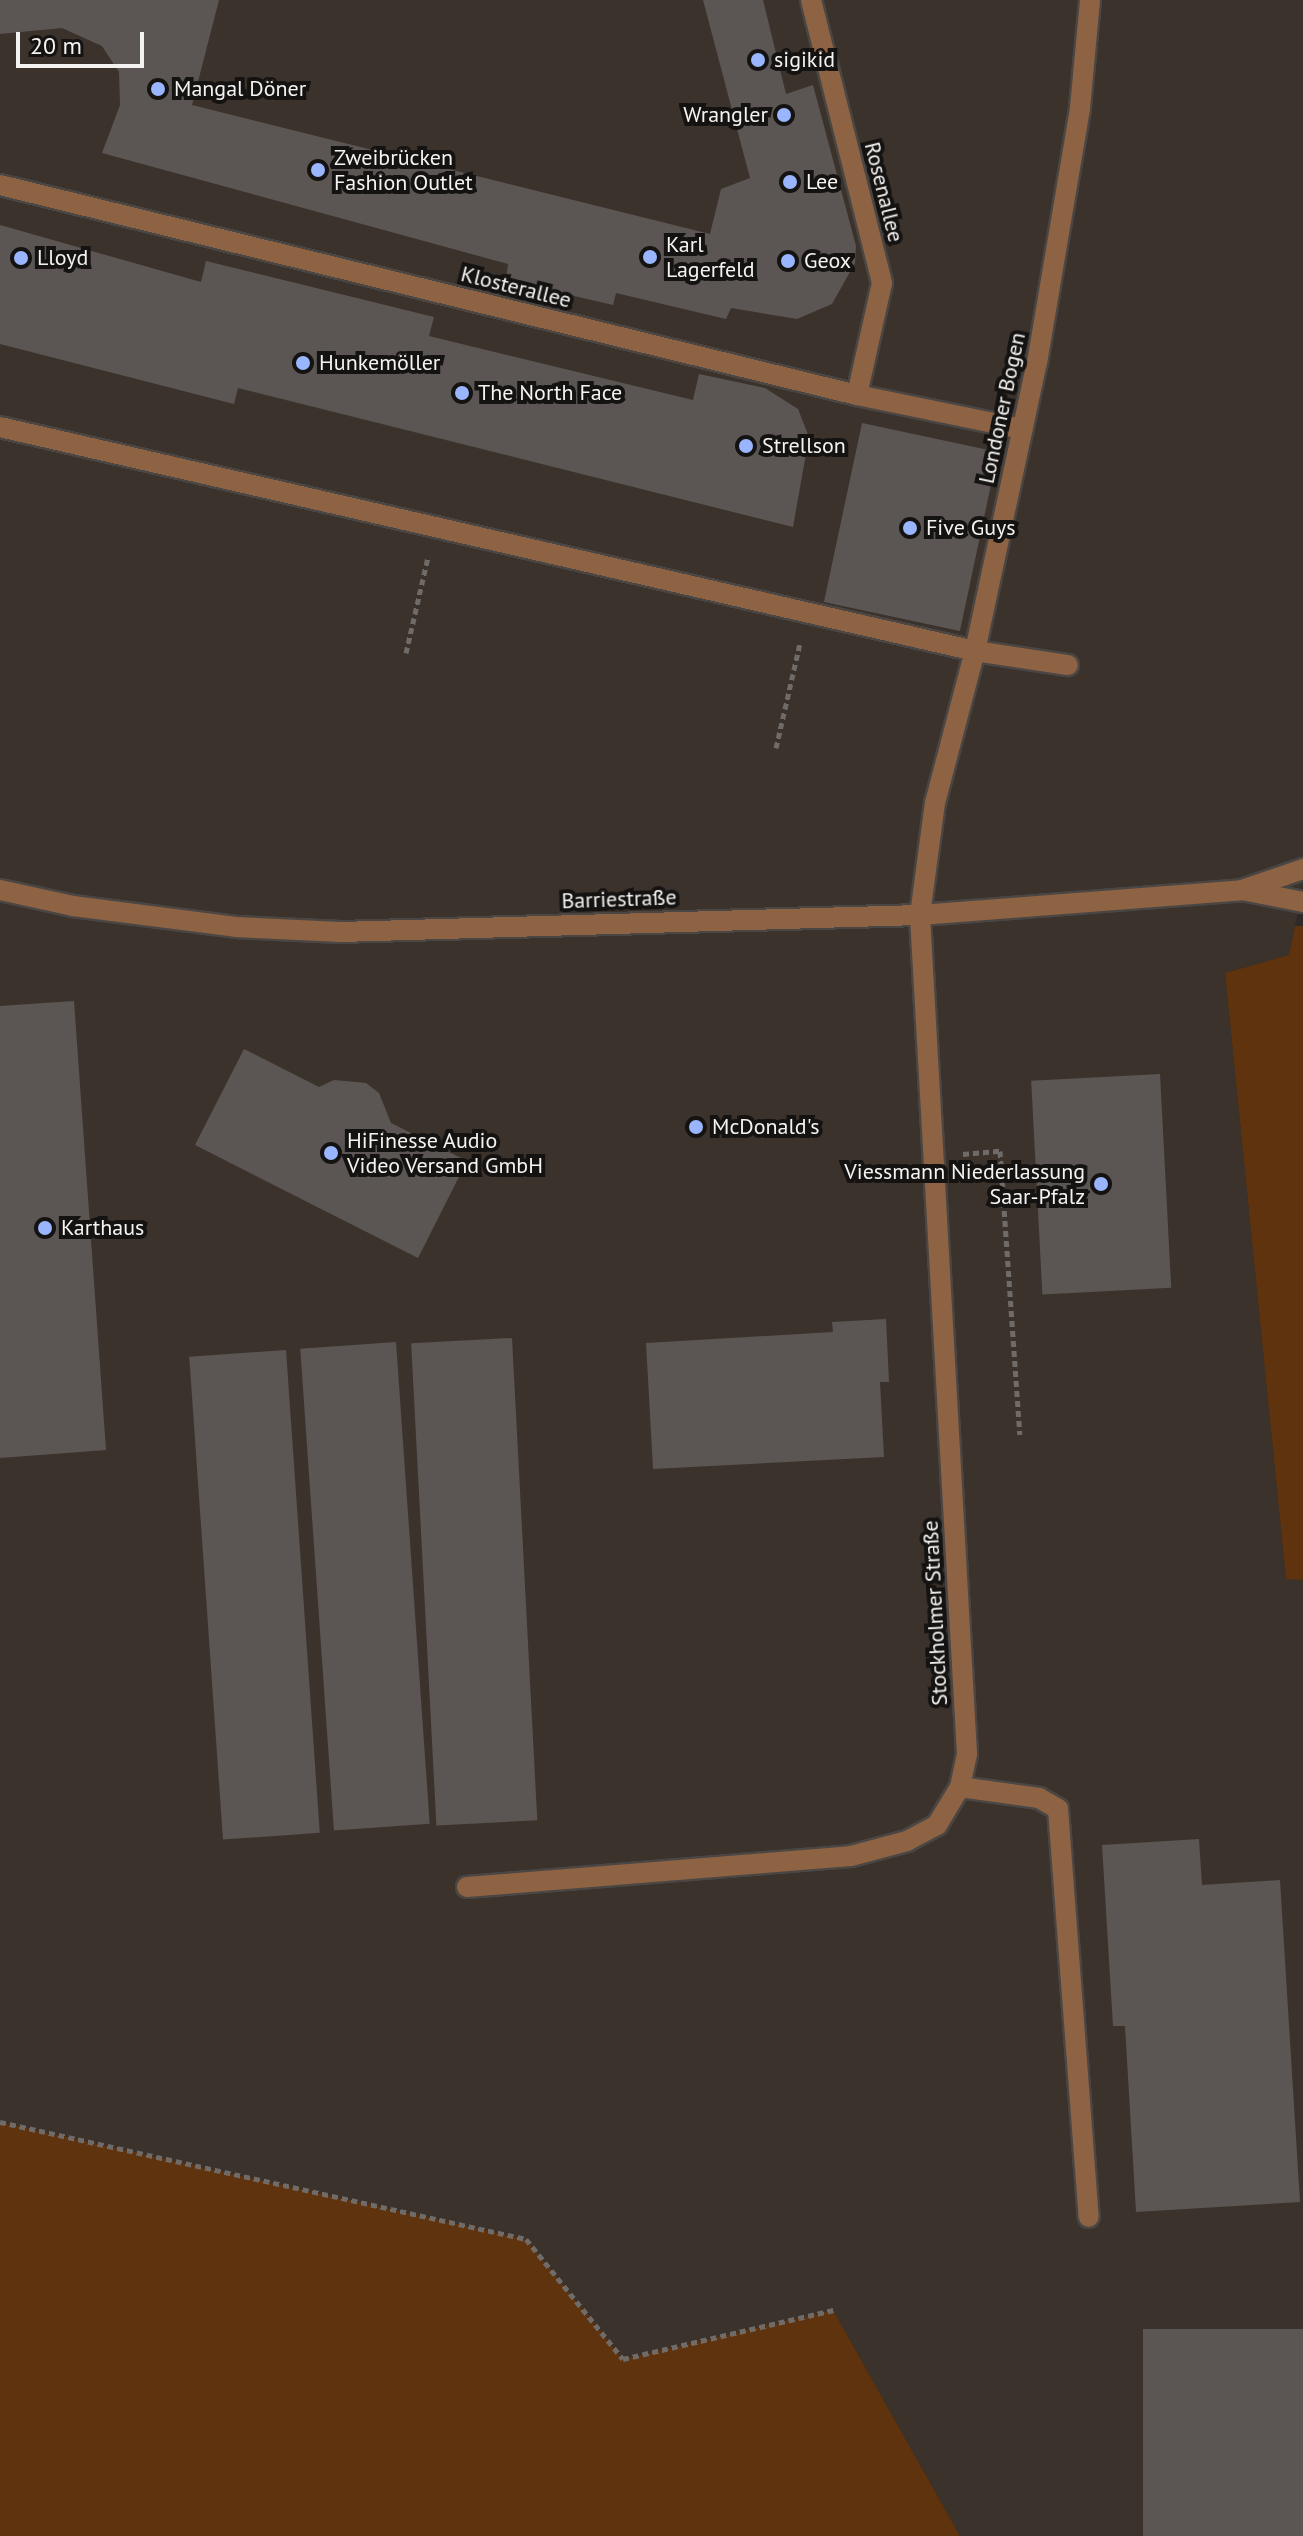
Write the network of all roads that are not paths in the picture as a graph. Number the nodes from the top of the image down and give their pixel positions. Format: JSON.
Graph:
{"nodes":[{"id":1,"x":811,"y":0,"type":"edge"},
{"id":2,"x":1090,"y":0,"type":"edge"},
{"id":3,"x":0,"y":185,"type":"edge"},
{"id":4,"x":857,"y":395,"type":"junction"},
{"id":5,"x":0,"y":427,"type":"edge"},
{"id":6,"x":1023,"y":429,"type":"junction"},
{"id":7,"x":975,"y":651,"type":"junction"},
{"id":8,"x":1068,"y":665,"type":"dead end"},
{"id":9,"x":1303,"y":869,"type":"edge"},
{"id":10,"x":0,"y":890,"type":"edge"},
{"id":11,"x":1242,"y":890,"type":"junction"},
{"id":12,"x":1303,"y":902,"type":"edge"},
{"id":13,"x":920,"y":915,"type":"junction"},
{"id":14,"x":960,"y":1787,"type":"junction"},
{"id":15,"x":467,"y":1887,"type":"dead end"},
{"id":16,"x":1089,"y":2217,"type":"dead end"}],
"edges":[{"from":1,"to":4,"type":"street","name":"Rosenallee"},
{"from":2,"to":6,"type":"street","name":"Londoner Bogen"},
{"from":3,"to":4,"type":"street","name":"Klosterallee"},
{"from":4,"to":6,"type":"street","name":"Klosterallee"},
{"from":5,"to":7,"type":"street"},
{"from":6,"to":7,"type":"street","name":"Londoner Bogen"},
{"from":7,"to":8,"type":"street"},
{"from":7,"to":13,"type":"street","name":"Londoner Bogen"},
{"from":9,"to":11,"type":"street","name":"Barriestraße"},
{"from":10,"to":13,"type":"street","name":"Barriestraße"},
{"from":11,"to":12,"type":"street","name":"Barriestraße"},
{"from":11,"to":13,"type":"street","name":"Barriestraße"},
{"from":13,"to":14,"type":"street","name":"Stockholmer Straße"},
{"from":14,"to":15,"type":"street","name":"Stockholmer Straße"},
{"from":14,"to":16,"type":"street"}]}
